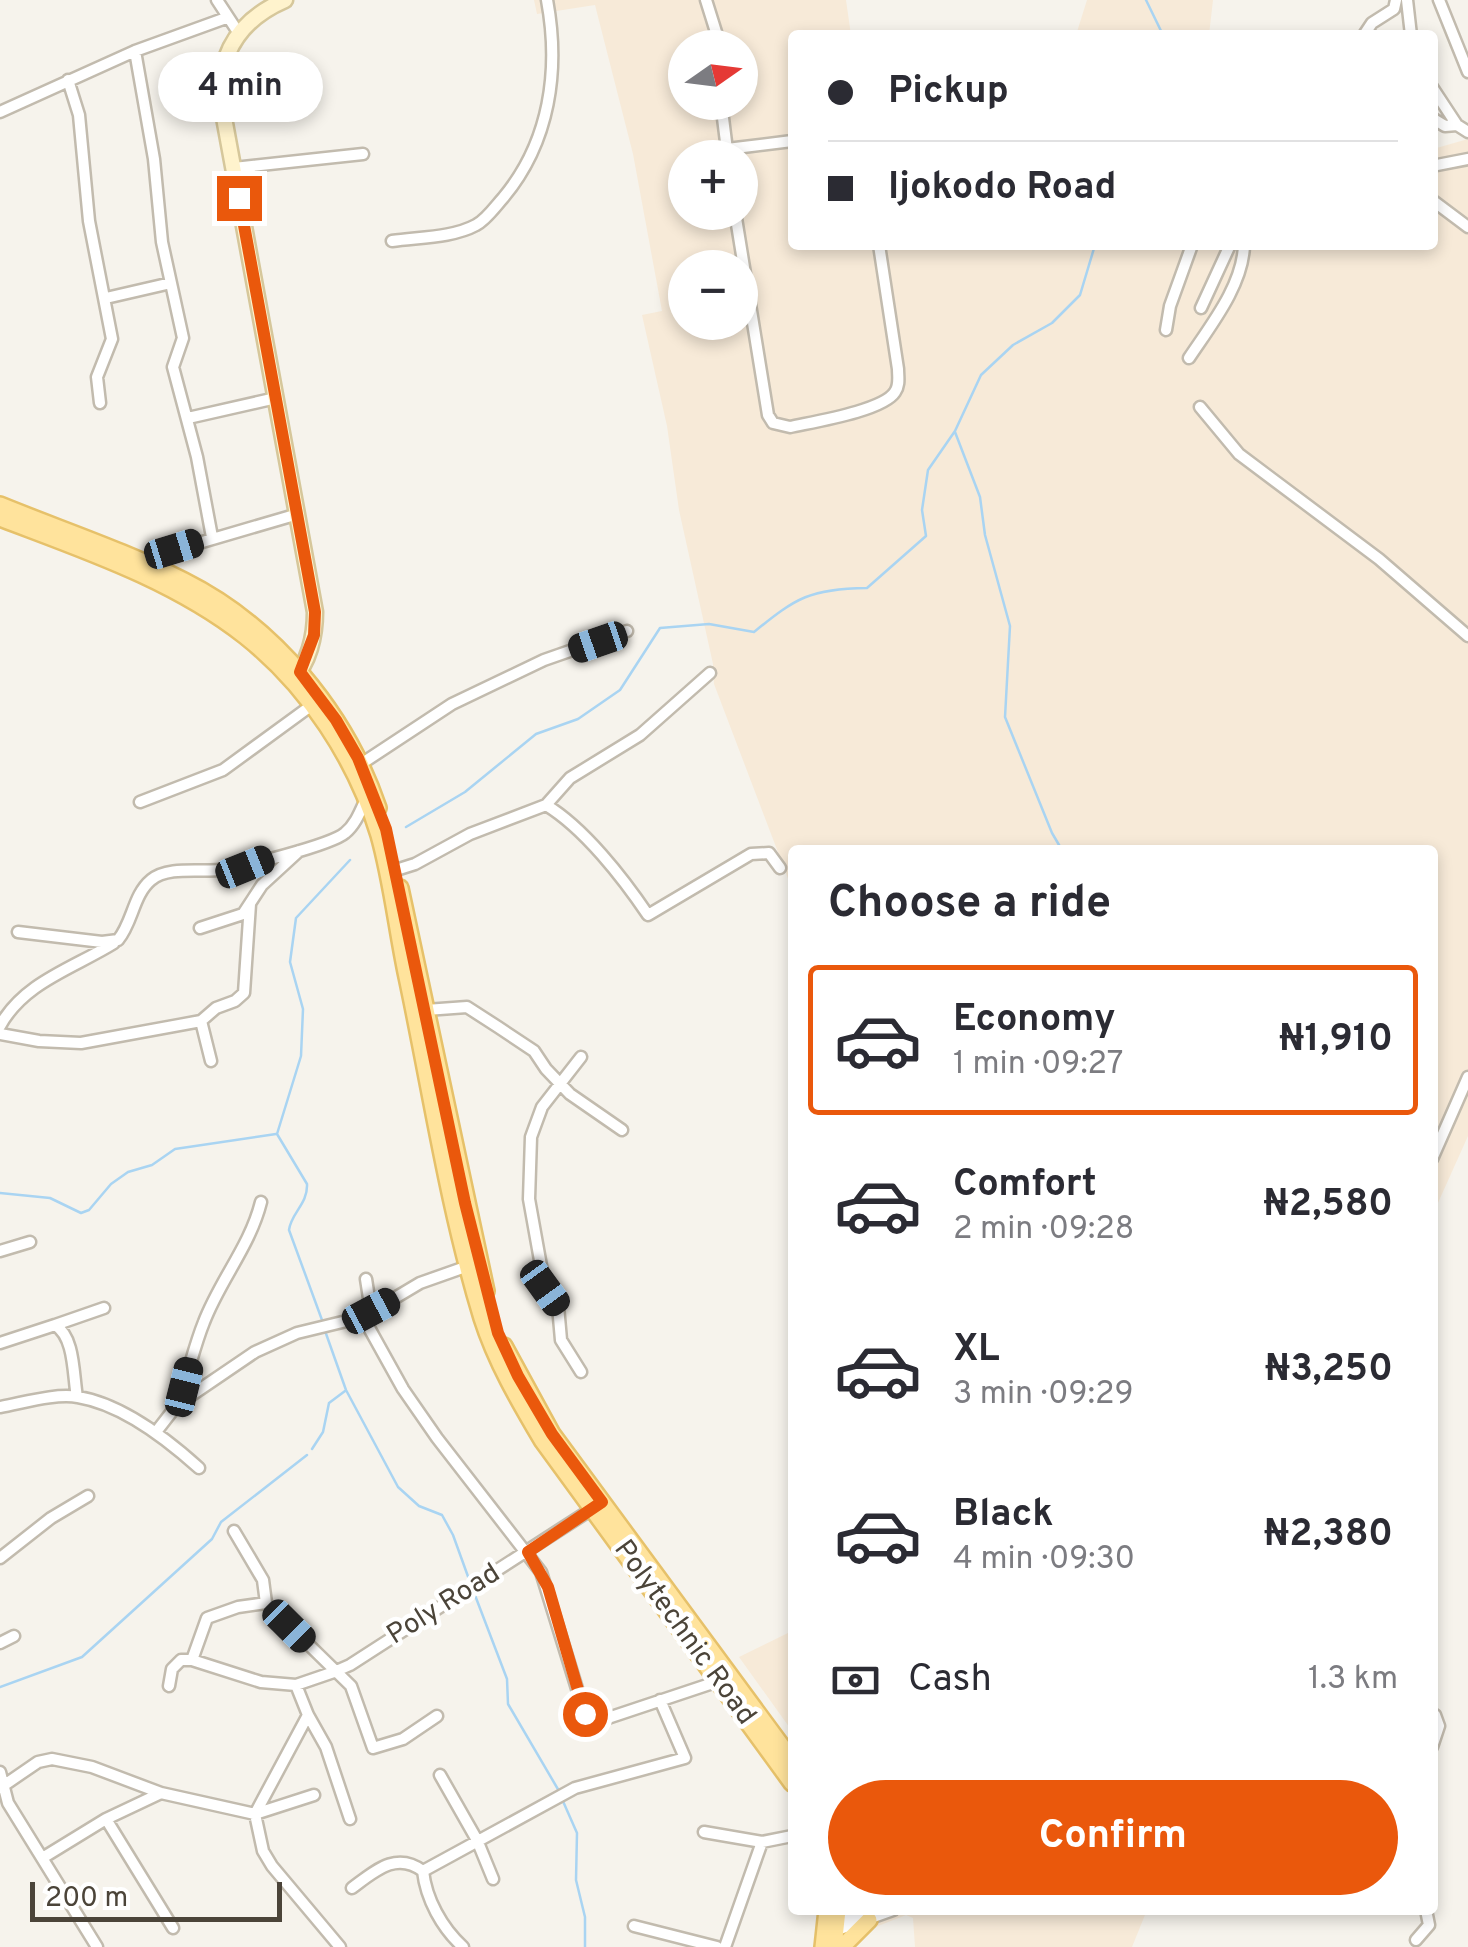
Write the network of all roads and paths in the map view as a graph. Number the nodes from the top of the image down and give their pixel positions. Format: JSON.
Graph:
{"nodes":[{"id":1,"x":217,"y":0,"type":"edge"},
{"id":2,"x":285,"y":0,"type":"edge"},
{"id":3,"x":547,"y":0,"type":"edge"},
{"id":4,"x":706,"y":0,"type":"edge"},
{"id":5,"x":1396,"y":0,"type":"edge"},
{"id":6,"x":1406,"y":0,"type":"edge"},
{"id":7,"x":1439,"y":0,"type":"edge"},
{"id":8,"x":226,"y":18,"type":"junction"},
{"id":9,"x":715,"y":30,"type":"edge"},
{"id":10,"x":1367,"y":30,"type":"edge"},
{"id":11,"x":1411,"y":30,"type":"edge"},
{"id":12,"x":238,"y":32,"type":"junction"},
{"id":13,"x":135,"y":52,"type":"junction"},
{"id":14,"x":1468,"y":72,"type":"edge"},
{"id":15,"x":68,"y":80,"type":"junction"},
{"id":16,"x":1438,"y":96,"type":"edge"},
{"id":17,"x":0,"y":112,"type":"edge"},
{"id":18,"x":1438,"y":122,"type":"edge"},
{"id":19,"x":1457,"y":125,"type":"junction"},
{"id":20,"x":1468,"y":132,"type":"edge"},
{"id":21,"x":788,"y":142,"type":"edge"},
{"id":22,"x":758,"y":148,"type":"edge"},
{"id":23,"x":363,"y":154,"type":"dead end"},
{"id":24,"x":1468,"y":159,"type":"edge"},
{"id":25,"x":1438,"y":165,"type":"edge"},
{"id":26,"x":234,"y":168,"type":"junction"},
{"id":27,"x":1438,"y":204,"type":"edge"},
{"id":28,"x":1468,"y":227,"type":"edge"},
{"id":29,"x":738,"y":230,"type":"edge"},
{"id":30,"x":392,"y":240,"type":"dead end"},
{"id":31,"x":880,"y":250,"type":"edge"},
{"id":32,"x":1190,"y":250,"type":"edge"},
{"id":33,"x":1228,"y":250,"type":"edge"},
{"id":34,"x":1244,"y":250,"type":"edge"},
{"id":35,"x":171,"y":283,"type":"junction"},
{"id":36,"x":106,"y":298,"type":"junction"},
{"id":37,"x":1200,"y":308,"type":"dead end"},
{"id":38,"x":1166,"y":330,"type":"dead end"},
{"id":39,"x":1190,"y":358,"type":"dead end"},
{"id":40,"x":276,"y":398,"type":"junction"},
{"id":41,"x":100,"y":403,"type":"dead end"},
{"id":42,"x":1200,"y":406,"type":"dead end"},
{"id":43,"x":188,"y":418,"type":"junction"},
{"id":44,"x":0,"y":506,"type":"edge"},
{"id":45,"x":298,"y":514,"type":"junction"},
{"id":46,"x":0,"y":518,"type":"edge"},
{"id":47,"x":212,"y":537,"type":"junction"},
{"id":48,"x":136,"y":561,"type":"junction"},
{"id":49,"x":627,"y":631,"type":"dead end"},
{"id":50,"x":1468,"y":636,"type":"edge"},
{"id":51,"x":291,"y":671,"type":"junction"},
{"id":52,"x":710,"y":673,"type":"dead end"},
{"id":53,"x":312,"y":705,"type":"junction"},
{"id":54,"x":361,"y":764,"type":"junction"},
{"id":55,"x":365,"y":801,"type":"junction"},
{"id":56,"x":140,"y":802,"type":"dead end"},
{"id":57,"x":546,"y":805,"type":"junction"},
{"id":58,"x":304,"y":848,"type":"junction"},
{"id":59,"x":780,"y":868,"type":"dead end"},
{"id":60,"x":396,"y":870,"type":"junction"},
{"id":61,"x":250,"y":904,"type":"junction"},
{"id":62,"x":200,"y":928,"type":"dead end"},
{"id":63,"x":18,"y":932,"type":"dead end"},
{"id":64,"x":118,"y":940,"type":"junction"},
{"id":65,"x":426,"y":1010,"type":"junction"},
{"id":66,"x":202,"y":1022,"type":"junction"},
{"id":67,"x":0,"y":1030,"type":"edge"},
{"id":68,"x":580,"y":1057,"type":"dead end"},
{"id":69,"x":211,"y":1061,"type":"dead end"},
{"id":70,"x":1468,"y":1077,"type":"edge"},
{"id":71,"x":558,"y":1083,"type":"junction"},
{"id":72,"x":622,"y":1130,"type":"dead end"},
{"id":73,"x":1438,"y":1145,"type":"edge"},
{"id":74,"x":261,"y":1202,"type":"dead end"},
{"id":75,"x":30,"y":1242,"type":"dead end"},
{"id":76,"x":0,"y":1251,"type":"edge"},
{"id":77,"x":474,"y":1265,"type":"junction"},
{"id":78,"x":366,"y":1279,"type":"dead end"},
{"id":79,"x":104,"y":1308,"type":"dead end"},
{"id":80,"x":367,"y":1314,"type":"junction"},
{"id":81,"x":54,"y":1324,"type":"junction"},
{"id":82,"x":0,"y":1343,"type":"edge"},
{"id":83,"x":582,"y":1372,"type":"dead end"},
{"id":84,"x":77,"y":1397,"type":"junction"},
{"id":85,"x":177,"y":1405,"type":"junction"},
{"id":86,"x":0,"y":1407,"type":"edge"},
{"id":87,"x":156,"y":1432,"type":"junction"},
{"id":88,"x":199,"y":1468,"type":"dead end"},
{"id":89,"x":88,"y":1496,"type":"dead end"},
{"id":90,"x":598,"y":1505,"type":"junction"},
{"id":91,"x":234,"y":1532,"type":"dead end"},
{"id":92,"x":528,"y":1552,"type":"junction"},
{"id":93,"x":0,"y":1558,"type":"edge"},
{"id":94,"x":266,"y":1604,"type":"junction"},
{"id":95,"x":14,"y":1636,"type":"dead end"},
{"id":96,"x":0,"y":1643,"type":"edge"},
{"id":97,"x":699,"y":1643,"type":"junction"},
{"id":98,"x":192,"y":1660,"type":"junction"},
{"id":99,"x":334,"y":1672,"type":"junction"},
{"id":100,"x":719,"y":1681,"type":"junction"},
{"id":101,"x":169,"y":1686,"type":"dead end"},
{"id":102,"x":296,"y":1686,"type":"junction"},
{"id":103,"x":660,"y":1700,"type":"junction"},
{"id":104,"x":308,"y":1716,"type":"junction"},
{"id":105,"x":437,"y":1716,"type":"dead end"},
{"id":106,"x":788,"y":1755,"type":"edge"},
{"id":107,"x":0,"y":1772,"type":"edge"},
{"id":108,"x":440,"y":1775,"type":"dead end"},
{"id":109,"x":788,"y":1777,"type":"edge"},
{"id":110,"x":2,"y":1786,"type":"edge"},
{"id":111,"x":161,"y":1793,"type":"junction"},
{"id":112,"x":314,"y":1796,"type":"dead end"},
{"id":113,"x":255,"y":1814,"type":"junction"},
{"id":114,"x":350,"y":1819,"type":"dead end"},
{"id":115,"x":106,"y":1820,"type":"junction"},
{"id":116,"x":704,"y":1832,"type":"dead end"},
{"id":117,"x":788,"y":1837,"type":"edge"},
{"id":118,"x":476,"y":1840,"type":"junction"},
{"id":119,"x":762,"y":1842,"type":"junction"},
{"id":120,"x":44,"y":1857,"type":"junction"},
{"id":121,"x":424,"y":1870,"type":"junction"},
{"id":122,"x":493,"y":1880,"type":"dead end"},
{"id":123,"x":352,"y":1888,"type":"dead end"},
{"id":124,"x":861,"y":1915,"type":"edge"},
{"id":125,"x":866,"y":1915,"type":"edge"},
{"id":126,"x":1427,"y":1915,"type":"edge"},
{"id":127,"x":835,"y":1924,"type":"edge"},
{"id":128,"x":634,"y":1926,"type":"dead end"},
{"id":129,"x":173,"y":1928,"type":"dead end"},
{"id":130,"x":1416,"y":1940,"type":"dead end"},
{"id":131,"x":694,"y":1943,"type":"edge"},
{"id":132,"x":93,"y":1946,"type":"edge"},
{"id":133,"x":340,"y":1947,"type":"edge"},
{"id":134,"x":463,"y":1947,"type":"edge"},
{"id":135,"x":717,"y":1947,"type":"edge"},
{"id":136,"x":725,"y":1947,"type":"edge"},
{"id":137,"x":823,"y":1947,"type":"edge"},
{"id":138,"x":842,"y":1947,"type":"edge"}],
"edges":[{"from":1,"to":8,"type":"street"},
{"from":2,"to":12,"type":"main road"},
{"from":3,"to":30,"type":"street"},
{"from":4,"to":9,"type":"street"},
{"from":5,"to":10,"type":"street"},
{"from":6,"to":11,"type":"street"},
{"from":7,"to":14,"type":"street"},
{"from":8,"to":12,"type":"street"},
{"from":8,"to":13,"type":"street"},
{"from":12,"to":26,"type":"main road"},
{"from":13,"to":15,"type":"street"},
{"from":13,"to":35,"type":"street"},
{"from":15,"to":17,"type":"street"},
{"from":15,"to":36,"type":"street"},
{"from":16,"to":19,"type":"street"},
{"from":18,"to":19,"type":"street"},
{"from":19,"to":20,"type":"street"},
{"from":21,"to":22,"type":"street"},
{"from":23,"to":26,"type":"street"},
{"from":24,"to":25,"type":"street"},
{"from":26,"to":40,"type":"main road"},
{"from":27,"to":28,"type":"street"},
{"from":29,"to":31,"type":"street"},
{"from":32,"to":38,"type":"street"},
{"from":33,"to":37,"type":"street"},
{"from":34,"to":39,"type":"street"},
{"from":35,"to":36,"type":"street"},
{"from":35,"to":43,"type":"street"},
{"from":36,"to":41,"type":"street"},
{"from":40,"to":43,"type":"street"},
{"from":40,"to":45,"type":"main road"},
{"from":42,"to":50,"type":"street"},
{"from":43,"to":47,"type":"street"},
{"from":44,"to":48,"type":"main road","name":"Polytechnic Road"},
{"from":45,"to":47,"type":"street"},
{"from":45,"to":51,"type":"main road"},
{"from":46,"to":51,"type":"main road","name":"Polytechnic Road"},
{"from":47,"to":48,"type":"street"},
{"from":48,"to":51,"type":"main road","name":"Polytechnic Road"},
{"from":49,"to":54,"type":"street"},
{"from":51,"to":53,"type":"main road","name":"Polytechnic Road"},
{"from":51,"to":54,"type":"main road","name":"Polytechnic Road"},
{"from":52,"to":57,"type":"street"},
{"from":53,"to":55,"type":"main road","name":"Polytechnic Road"},
{"from":53,"to":56,"type":"street"},
{"from":54,"to":60,"type":"main road","name":"Polytechnic Road"},
{"from":55,"to":58,"type":"street"},
{"from":55,"to":77,"type":"main road","name":"Polytechnic Road"},
{"from":57,"to":59,"type":"street"},
{"from":57,"to":60,"type":"street"},
{"from":58,"to":61,"type":"street"},
{"from":58,"to":64,"type":"street"},
{"from":60,"to":65,"type":"main road","name":"Polytechnic Road"},
{"from":61,"to":62,"type":"street"},
{"from":61,"to":66,"type":"street"},
{"from":63,"to":64,"type":"street"},
{"from":64,"to":67,"type":"street"},
{"from":65,"to":71,"type":"street"},
{"from":65,"to":77,"type":"main road","name":"Polytechnic Road"},
{"from":66,"to":67,"type":"street"},
{"from":66,"to":69,"type":"street"},
{"from":68,"to":71,"type":"street"},
{"from":70,"to":73,"type":"street"},
{"from":71,"to":72,"type":"street"},
{"from":71,"to":83,"type":"street"},
{"from":74,"to":85,"type":"street"},
{"from":75,"to":76,"type":"street"},
{"from":77,"to":80,"type":"street"},
{"from":77,"to":90,"type":"main road","name":"Polytechnic Road"},
{"from":78,"to":80,"type":"street"},
{"from":79,"to":81,"type":"street"},
{"from":80,"to":85,"type":"street"},
{"from":80,"to":92,"type":"street"},
{"from":81,"to":82,"type":"street"},
{"from":81,"to":84,"type":"street"},
{"from":84,"to":86,"type":"street"},
{"from":84,"to":87,"type":"street"},
{"from":85,"to":87,"type":"street"},
{"from":87,"to":88,"type":"street"},
{"from":89,"to":93,"type":"street"},
{"from":90,"to":92,"type":"street","name":"Poly Road"},
{"from":90,"to":97,"type":"main road","name":"Polytechnic Road"},
{"from":91,"to":94,"type":"street"},
{"from":92,"to":99,"type":"street","name":"Poly Road"},
{"from":92,"to":103,"type":"street"},
{"from":94,"to":98,"type":"street"},
{"from":94,"to":99,"type":"street"},
{"from":95,"to":96,"type":"street"},
{"from":97,"to":100,"type":"main road","name":"Polytechnic Road"},
{"from":97,"to":106,"type":"main road","name":"Polytechnic Road"},
{"from":98,"to":101,"type":"street"},
{"from":98,"to":102,"type":"street"},
{"from":99,"to":102,"type":"street","name":"Poly Road"},
{"from":99,"to":105,"type":"street"},
{"from":100,"to":103,"type":"street"},
{"from":100,"to":109,"type":"main road","name":"Polytechnic Road"},
{"from":102,"to":104,"type":"street"},
{"from":103,"to":118,"type":"street"},
{"from":104,"to":113,"type":"street"},
{"from":104,"to":114,"type":"street"},
{"from":107,"to":110,"type":"street"},
{"from":108,"to":118,"type":"street"},
{"from":110,"to":111,"type":"street"},
{"from":110,"to":120,"type":"street"},
{"from":111,"to":113,"type":"street"},
{"from":111,"to":115,"type":"street"},
{"from":112,"to":113,"type":"street"},
{"from":113,"to":133,"type":"street"},
{"from":115,"to":120,"type":"street"},
{"from":115,"to":129,"type":"street"},
{"from":116,"to":119,"type":"street"},
{"from":117,"to":119,"type":"street"},
{"from":118,"to":121,"type":"street"},
{"from":118,"to":122,"type":"street"},
{"from":119,"to":136,"type":"street"},
{"from":120,"to":132,"type":"street"},
{"from":121,"to":123,"type":"street"},
{"from":121,"to":134,"type":"street"},
{"from":124,"to":127,"type":"street"},
{"from":125,"to":138,"type":"main road"},
{"from":126,"to":130,"type":"street"},
{"from":127,"to":137,"type":"main road"},
{"from":128,"to":131,"type":"street"},
{"from":131,"to":135,"type":"street"}]}
